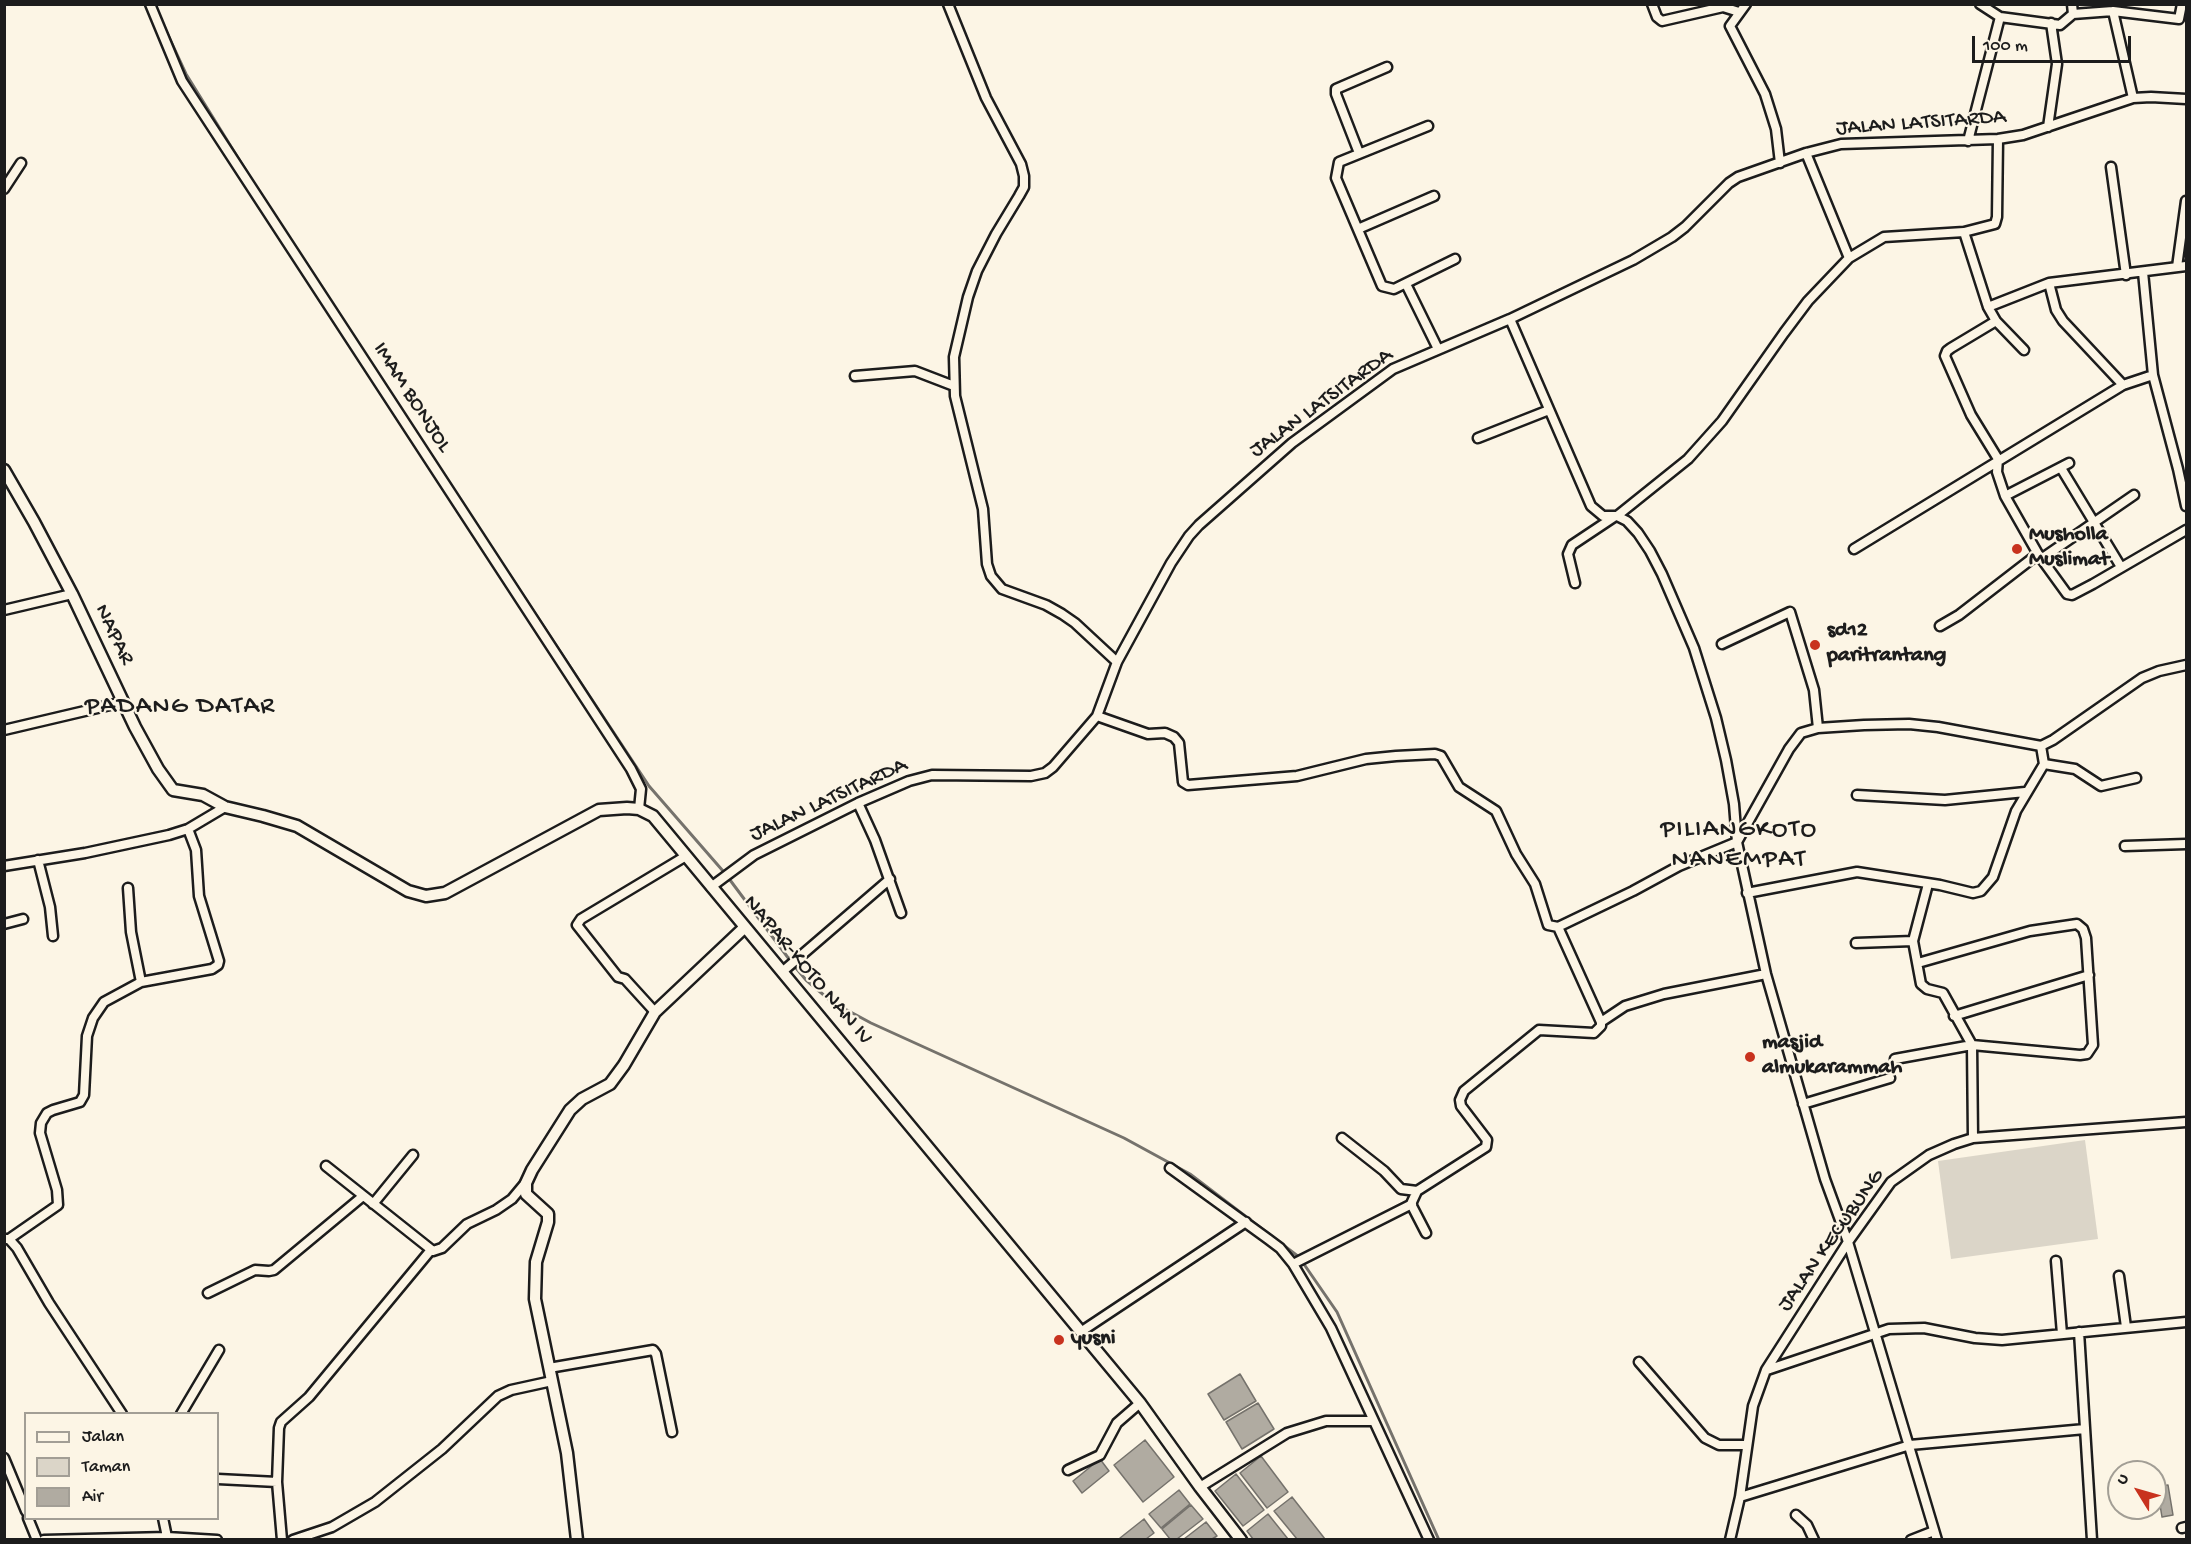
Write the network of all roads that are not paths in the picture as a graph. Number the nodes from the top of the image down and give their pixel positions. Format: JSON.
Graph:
{"nodes":[{"id":1,"x":150,"y":4,"type":"edge"},
{"id":2,"x":948,"y":4,"type":"edge"},
{"id":3,"x":1652,"y":4,"type":"edge"},
{"id":4,"x":1746,"y":4,"type":"edge"},
{"id":5,"x":1980,"y":4,"type":"edge"},
{"id":6,"x":2072,"y":4,"type":"edge"},
{"id":7,"x":2182,"y":4,"type":"edge"},
{"id":8,"x":2113,"y":11,"type":"junction"},
{"id":9,"x":1738,"y":12,"type":"junction"},
{"id":10,"x":2073,"y":14,"type":"junction"},
{"id":11,"x":2000,"y":17,"type":"junction"},
{"id":12,"x":2183,"y":19,"type":"edge"},
{"id":13,"x":2051,"y":23,"type":"junction"},
{"id":14,"x":1386,"y":68,"type":"dead end"},
{"id":15,"x":2133,"y":98,"type":"junction"},
{"id":16,"x":2187,"y":99,"type":"edge"},
{"id":17,"x":1428,"y":126,"type":"dead end"},
{"id":18,"x":2048,"y":127,"type":"junction"},
{"id":19,"x":1998,"y":139,"type":"junction"},
{"id":20,"x":1968,"y":141,"type":"junction"},
{"id":21,"x":1359,"y":153,"type":"junction"},
{"id":22,"x":1806,"y":153,"type":"junction"},
{"id":23,"x":1780,"y":163,"type":"junction"},
{"id":24,"x":21,"y":164,"type":"dead end"},
{"id":25,"x":2111,"y":167,"type":"dead end"},
{"id":26,"x":4,"y":189,"type":"edge"},
{"id":27,"x":1434,"y":196,"type":"dead end"},
{"id":28,"x":2187,"y":201,"type":"edge"},
{"id":29,"x":1358,"y":229,"type":"junction"},
{"id":30,"x":1964,"y":232,"type":"junction"},
{"id":31,"x":1849,"y":258,"type":"junction"},
{"id":32,"x":1455,"y":259,"type":"dead end"},
{"id":33,"x":2187,"y":266,"type":"edge"},
{"id":34,"x":2177,"y":267,"type":"junction"},
{"id":35,"x":2143,"y":272,"type":"junction"},
{"id":36,"x":2126,"y":275,"type":"junction"},
{"id":37,"x":2049,"y":283,"type":"junction"},
{"id":38,"x":1406,"y":284,"type":"junction"},
{"id":39,"x":1988,"y":307,"type":"junction"},
{"id":40,"x":1510,"y":319,"type":"junction"},
{"id":41,"x":1996,"y":321,"type":"junction"},
{"id":42,"x":1438,"y":349,"type":"junction"},
{"id":43,"x":2024,"y":350,"type":"dead end"},
{"id":44,"x":2153,"y":375,"type":"junction"},
{"id":45,"x":855,"y":376,"type":"dead end"},
{"id":46,"x":2123,"y":385,"type":"junction"},
{"id":47,"x":954,"y":386,"type":"junction"},
{"id":48,"x":1550,"y":410,"type":"junction"},
{"id":49,"x":1478,"y":438,"type":"dead end"},
{"id":50,"x":1998,"y":459,"type":"junction"},
{"id":51,"x":4,"y":470,"type":"edge"},
{"id":52,"x":2134,"y":495,"type":"dead end"},
{"id":53,"x":2005,"y":496,"type":"junction"},
{"id":54,"x":2187,"y":506,"type":"edge"},
{"id":55,"x":1616,"y":516,"type":"junction"},
{"id":56,"x":2094,"y":522,"type":"junction"},
{"id":57,"x":2187,"y":530,"type":"edge"},
{"id":58,"x":1854,"y":549,"type":"dead end"},
{"id":59,"x":2039,"y":556,"type":"junction"},
{"id":60,"x":2121,"y":567,"type":"junction"},
{"id":61,"x":1575,"y":583,"type":"dead end"},
{"id":62,"x":72,"y":594,"type":"junction"},
{"id":63,"x":4,"y":610,"type":"edge"},
{"id":64,"x":1940,"y":626,"type":"dead end"},
{"id":65,"x":1722,"y":644,"type":"dead end"},
{"id":66,"x":1117,"y":662,"type":"junction"},
{"id":67,"x":2187,"y":665,"type":"edge"},
{"id":68,"x":123,"y":702,"type":"junction"},
{"id":69,"x":1103,"y":719,"type":"junction"},
{"id":70,"x":1818,"y":729,"type":"junction"},
{"id":71,"x":4,"y":730,"type":"edge"},
{"id":72,"x":2042,"y":746,"type":"junction"},
{"id":73,"x":2044,"y":764,"type":"junction"},
{"id":74,"x":2136,"y":778,"type":"dead end"},
{"id":75,"x":2025,"y":792,"type":"junction"},
{"id":76,"x":1857,"y":795,"type":"dead end"},
{"id":77,"x":858,"y":803,"type":"junction"},
{"id":78,"x":225,"y":807,"type":"junction"},
{"id":79,"x":639,"y":809,"type":"junction"},
{"id":80,"x":188,"y":829,"type":"junction"},
{"id":81,"x":1737,"y":842,"type":"junction"},
{"id":82,"x":2187,"y":844,"type":"edge"},
{"id":83,"x":2125,"y":846,"type":"dead end"},
{"id":84,"x":686,"y":856,"type":"junction"},
{"id":85,"x":38,"y":861,"type":"junction"},
{"id":86,"x":4,"y":866,"type":"edge"},
{"id":87,"x":890,"y":879,"type":"junction"},
{"id":88,"x":1928,"y":884,"type":"junction"},
{"id":89,"x":711,"y":887,"type":"junction"},
{"id":90,"x":128,"y":888,"type":"dead end"},
{"id":91,"x":1747,"y":893,"type":"junction"},
{"id":92,"x":901,"y":913,"type":"dead end"},
{"id":93,"x":23,"y":919,"type":"dead end"},
{"id":94,"x":4,"y":924,"type":"edge"},
{"id":95,"x":745,"y":927,"type":"junction"},
{"id":96,"x":1558,"y":927,"type":"junction"},
{"id":97,"x":52,"y":936,"type":"dead end"},
{"id":98,"x":1913,"y":941,"type":"junction"},
{"id":99,"x":1856,"y":943,"type":"dead end"},
{"id":100,"x":1918,"y":963,"type":"junction"},
{"id":101,"x":782,"y":972,"type":"junction"},
{"id":102,"x":1766,"y":974,"type":"junction"},
{"id":103,"x":2089,"y":975,"type":"junction"},
{"id":104,"x":141,"y":982,"type":"junction"},
{"id":105,"x":655,"y":1012,"type":"junction"},
{"id":106,"x":1954,"y":1016,"type":"junction"},
{"id":107,"x":1601,"y":1022,"type":"junction"},
{"id":108,"x":1972,"y":1045,"type":"junction"},
{"id":109,"x":1895,"y":1059,"type":"dead end"},
{"id":110,"x":1890,"y":1078,"type":"dead end"},
{"id":111,"x":1803,"y":1104,"type":"junction"},
{"id":112,"x":2187,"y":1122,"type":"edge"},
{"id":113,"x":1342,"y":1138,"type":"dead end"},
{"id":114,"x":1973,"y":1138,"type":"junction"},
{"id":115,"x":413,"y":1155,"type":"dead end"},
{"id":116,"x":326,"y":1166,"type":"dead end"},
{"id":117,"x":1170,"y":1168,"type":"dead end"},
{"id":118,"x":526,"y":1185,"type":"junction"},
{"id":119,"x":1417,"y":1191,"type":"junction"},
{"id":120,"x":363,"y":1196,"type":"junction"},
{"id":121,"x":373,"y":1204,"type":"junction"},
{"id":122,"x":1412,"y":1204,"type":"junction"},
{"id":123,"x":1246,"y":1222,"type":"junction"},
{"id":124,"x":1426,"y":1233,"type":"dead end"},
{"id":125,"x":7,"y":1239,"type":"edge"},
{"id":126,"x":1848,"y":1242,"type":"junction"},
{"id":127,"x":430,"y":1251,"type":"junction"},
{"id":128,"x":1298,"y":1261,"type":"junction"},
{"id":129,"x":2056,"y":1261,"type":"dead end"},
{"id":130,"x":2119,"y":1276,"type":"dead end"},
{"id":131,"x":208,"y":1293,"type":"dead end"},
{"id":132,"x":2187,"y":1322,"type":"edge"},
{"id":133,"x":2126,"y":1327,"type":"junction"},
{"id":134,"x":1082,"y":1331,"type":"junction"},
{"id":135,"x":2079,"y":1332,"type":"junction"},
{"id":136,"x":1875,"y":1333,"type":"junction"},
{"id":137,"x":2062,"y":1334,"type":"junction"},
{"id":138,"x":219,"y":1350,"type":"dead end"},
{"id":139,"x":1640,"y":1362,"type":"dead end"},
{"id":140,"x":549,"y":1368,"type":"junction"},
{"id":141,"x":1766,"y":1370,"type":"junction"},
{"id":142,"x":552,"y":1381,"type":"junction"},
{"id":143,"x":1140,"y":1402,"type":"junction"},
{"id":144,"x":121,"y":1412,"type":"edge"},
{"id":145,"x":183,"y":1412,"type":"edge"},
{"id":146,"x":1373,"y":1421,"type":"junction"},
{"id":147,"x":2085,"y":1429,"type":"junction"},
{"id":148,"x":672,"y":1432,"type":"dead end"},
{"id":149,"x":1747,"y":1445,"type":"junction"},
{"id":150,"x":1910,"y":1445,"type":"junction"},
{"id":151,"x":4,"y":1458,"type":"edge"},
{"id":152,"x":1068,"y":1470,"type":"dead end"},
{"id":153,"x":219,"y":1479,"type":"edge"},
{"id":154,"x":277,"y":1482,"type":"junction"},
{"id":155,"x":24,"y":1483,"type":"edge"},
{"id":156,"x":15,"y":1484,"type":"junction"},
{"id":157,"x":1200,"y":1487,"type":"junction"},
{"id":158,"x":1740,"y":1497,"type":"junction"},
{"id":159,"x":24,"y":1506,"type":"edge"},
{"id":160,"x":1796,"y":1515,"type":"dead end"},
{"id":161,"x":29,"y":1520,"type":"edge"},
{"id":162,"x":163,"y":1520,"type":"edge"},
{"id":163,"x":1935,"y":1535,"type":"edge"},
{"id":164,"x":167,"y":1537,"type":"junction"},
{"id":165,"x":37,"y":1539,"type":"edge"},
{"id":166,"x":44,"y":1539,"type":"edge"},
{"id":167,"x":217,"y":1539,"type":"edge"},
{"id":168,"x":282,"y":1539,"type":"edge"},
{"id":169,"x":293,"y":1539,"type":"edge"},
{"id":170,"x":577,"y":1539,"type":"edge"},
{"id":171,"x":1241,"y":1539,"type":"edge"},
{"id":172,"x":1429,"y":1539,"type":"edge"},
{"id":173,"x":1730,"y":1539,"type":"edge"},
{"id":174,"x":1814,"y":1539,"type":"edge"},
{"id":175,"x":1911,"y":1539,"type":"edge"},
{"id":176,"x":2092,"y":1539,"type":"edge"}],
"edges":[{"from":1,"to":79,"type":"street","name":"IMAM BONJOL"},
{"from":2,"to":47,"type":"street"},
{"from":3,"to":9,"type":"street"},
{"from":4,"to":9,"type":"street"},
{"from":5,"to":11,"type":"street"},
{"from":6,"to":10,"type":"street"},
{"from":7,"to":12,"type":"street"},
{"from":8,"to":10,"type":"street"},
{"from":8,"to":12,"type":"street"},
{"from":8,"to":15,"type":"street"},
{"from":9,"to":23,"type":"street"},
{"from":10,"to":13,"type":"street"},
{"from":11,"to":13,"type":"street"},
{"from":11,"to":20,"type":"street"},
{"from":13,"to":18,"type":"street"},
{"from":14,"to":21,"type":"street"},
{"from":15,"to":16,"type":"street","name":"JALAN LATSITARDA"},
{"from":15,"to":18,"type":"street","name":"JALAN LATSITARDA"},
{"from":17,"to":21,"type":"street"},
{"from":18,"to":19,"type":"street","name":"JALAN LATSITARDA"},
{"from":19,"to":20,"type":"street","name":"JALAN LATSITARDA"},
{"from":19,"to":30,"type":"street"},
{"from":20,"to":22,"type":"street","name":"JALAN LATSITARDA"},
{"from":21,"to":29,"type":"street"},
{"from":22,"to":23,"type":"street","name":"JALAN LATSITARDA"},
{"from":22,"to":31,"type":"street"},
{"from":23,"to":40,"type":"street","name":"JALAN LATSITARDA"},
{"from":24,"to":26,"type":"street"},
{"from":25,"to":36,"type":"street"},
{"from":27,"to":29,"type":"street"},
{"from":28,"to":34,"type":"street"},
{"from":29,"to":38,"type":"street"},
{"from":30,"to":31,"type":"street"},
{"from":30,"to":39,"type":"street"},
{"from":31,"to":55,"type":"street"},
{"from":32,"to":38,"type":"street"},
{"from":33,"to":34,"type":"street"},
{"from":34,"to":35,"type":"street"},
{"from":35,"to":36,"type":"street"},
{"from":35,"to":44,"type":"street"},
{"from":36,"to":37,"type":"street"},
{"from":37,"to":39,"type":"street"},
{"from":37,"to":46,"type":"street"},
{"from":38,"to":42,"type":"street"},
{"from":39,"to":41,"type":"street"},
{"from":40,"to":42,"type":"street","name":"JALAN LATSITARDA"},
{"from":40,"to":48,"type":"street"},
{"from":41,"to":43,"type":"street"},
{"from":41,"to":50,"type":"street"},
{"from":42,"to":66,"type":"street","name":"JALAN LATSITARDA"},
{"from":44,"to":46,"type":"street"},
{"from":44,"to":54,"type":"street"},
{"from":45,"to":47,"type":"street"},
{"from":46,"to":50,"type":"street"},
{"from":47,"to":66,"type":"street"},
{"from":48,"to":49,"type":"street"},
{"from":48,"to":55,"type":"street"},
{"from":50,"to":53,"type":"street"},
{"from":50,"to":58,"type":"street"},
{"from":51,"to":62,"type":"street","name":"NAPAR"},
{"from":52,"to":56,"type":"street"},
{"from":53,"to":56,"type":"street"},
{"from":53,"to":59,"type":"street"},
{"from":55,"to":61,"type":"street"},
{"from":55,"to":81,"type":"street"},
{"from":56,"to":59,"type":"street"},
{"from":56,"to":60,"type":"street"},
{"from":57,"to":60,"type":"street"},
{"from":59,"to":60,"type":"street"},
{"from":59,"to":64,"type":"street"},
{"from":62,"to":63,"type":"street"},
{"from":62,"to":68,"type":"street","name":"NAPAR"},
{"from":65,"to":70,"type":"street"},
{"from":66,"to":69,"type":"street","name":"JALAN LATSITARDA"},
{"from":67,"to":72,"type":"street"},
{"from":68,"to":71,"type":"street"},
{"from":68,"to":78,"type":"street","name":"NAPAR"},
{"from":69,"to":77,"type":"street","name":"JALAN LATSITARDA"},
{"from":69,"to":96,"type":"street"},
{"from":70,"to":72,"type":"street"},
{"from":70,"to":81,"type":"street"},
{"from":72,"to":73,"type":"street"},
{"from":73,"to":74,"type":"street"},
{"from":73,"to":75,"type":"street"},
{"from":75,"to":76,"type":"street"},
{"from":75,"to":88,"type":"street"},
{"from":77,"to":87,"type":"street"},
{"from":77,"to":89,"type":"street","name":"JALAN LATSITARDA"},
{"from":78,"to":79,"type":"street"},
{"from":78,"to":80,"type":"street"},
{"from":79,"to":84,"type":"street","name":"NAPAR-KOTO NAN IV"},
{"from":80,"to":85,"type":"street"},
{"from":80,"to":104,"type":"street"},
{"from":81,"to":91,"type":"street"},
{"from":81,"to":96,"type":"street"},
{"from":82,"to":83,"type":"street"},
{"from":84,"to":89,"type":"street","name":"NAPAR-KOTO NAN IV"},
{"from":84,"to":105,"type":"street"},
{"from":85,"to":86,"type":"street"},
{"from":85,"to":97,"type":"street"},
{"from":87,"to":92,"type":"street"},
{"from":87,"to":101,"type":"street"},
{"from":88,"to":91,"type":"street"},
{"from":88,"to":98,"type":"street"},
{"from":89,"to":95,"type":"street","name":"NAPAR-KOTO NAN IV"},
{"from":90,"to":104,"type":"street"},
{"from":91,"to":102,"type":"street"},
{"from":93,"to":94,"type":"street"},
{"from":95,"to":101,"type":"street","name":"NAPAR-KOTO NAN IV"},
{"from":95,"to":105,"type":"street"},
{"from":96,"to":107,"type":"street"},
{"from":98,"to":99,"type":"street"},
{"from":98,"to":100,"type":"street"},
{"from":100,"to":103,"type":"street"},
{"from":100,"to":106,"type":"street"},
{"from":101,"to":134,"type":"street","name":"NAPAR-KOTO NAN IV"},
{"from":102,"to":107,"type":"street"},
{"from":102,"to":111,"type":"street"},
{"from":103,"to":106,"type":"street"},
{"from":103,"to":108,"type":"street"},
{"from":104,"to":125,"type":"street"},
{"from":105,"to":118,"type":"street"},
{"from":106,"to":108,"type":"street"},
{"from":107,"to":119,"type":"street"},
{"from":108,"to":109,"type":"street"},
{"from":108,"to":114,"type":"street"},
{"from":110,"to":111,"type":"street"},
{"from":111,"to":126,"type":"street"},
{"from":112,"to":114,"type":"street","name":"JALAN KECUBUNG"},
{"from":113,"to":119,"type":"street"},
{"from":114,"to":126,"type":"street","name":"JALAN KECUBUNG"},
{"from":115,"to":121,"type":"street"},
{"from":116,"to":120,"type":"street"},
{"from":117,"to":123,"type":"street"},
{"from":118,"to":127,"type":"street"},
{"from":118,"to":140,"type":"street"},
{"from":119,"to":122,"type":"street"},
{"from":120,"to":121,"type":"street"},
{"from":120,"to":131,"type":"street"},
{"from":121,"to":127,"type":"street"},
{"from":122,"to":124,"type":"street"},
{"from":122,"to":128,"type":"street"},
{"from":123,"to":128,"type":"street"},
{"from":123,"to":134,"type":"street"},
{"from":125,"to":144,"type":"street"},
{"from":126,"to":136,"type":"street"},
{"from":126,"to":141,"type":"street","name":"JALAN KECUBUNG"},
{"from":127,"to":154,"type":"street"},
{"from":128,"to":146,"type":"street"},
{"from":129,"to":137,"type":"street"},
{"from":130,"to":133,"type":"street"},
{"from":132,"to":133,"type":"street"},
{"from":133,"to":135,"type":"street"},
{"from":134,"to":143,"type":"street","name":"NAPAR-KOTO NAN IV"},
{"from":135,"to":137,"type":"street"},
{"from":135,"to":147,"type":"street"},
{"from":136,"to":137,"type":"street"},
{"from":136,"to":141,"type":"street"},
{"from":136,"to":150,"type":"street"},
{"from":138,"to":145,"type":"street"},
{"from":139,"to":149,"type":"street"},
{"from":140,"to":142,"type":"street"},
{"from":140,"to":148,"type":"street"},
{"from":141,"to":149,"type":"street","name":"JALAN KECUBUNG"},
{"from":142,"to":169,"type":"street"},
{"from":142,"to":170,"type":"street"},
{"from":143,"to":152,"type":"street"},
{"from":143,"to":157,"type":"street","name":"NAPAR-KOTO NAN IV"},
{"from":146,"to":157,"type":"street"},
{"from":146,"to":172,"type":"street"},
{"from":147,"to":150,"type":"street"},
{"from":147,"to":176,"type":"street"},
{"from":149,"to":158,"type":"street","name":"JALAN KECUBUNG"},
{"from":150,"to":158,"type":"street"},
{"from":150,"to":163,"type":"street"},
{"from":151,"to":156,"type":"street"},
{"from":153,"to":154,"type":"street"},
{"from":154,"to":168,"type":"street"},
{"from":155,"to":156,"type":"street"},
{"from":156,"to":159,"type":"street"},
{"from":157,"to":171,"type":"street","name":"NAPAR-KOTO NAN IV"},
{"from":158,"to":173,"type":"street","name":"JALAN KECUBUNG"},
{"from":160,"to":174,"type":"street"},
{"from":161,"to":165,"type":"street"},
{"from":162,"to":164,"type":"street"},
{"from":163,"to":175,"type":"street"},
{"from":164,"to":166,"type":"street"},
{"from":164,"to":167,"type":"street"}]}
